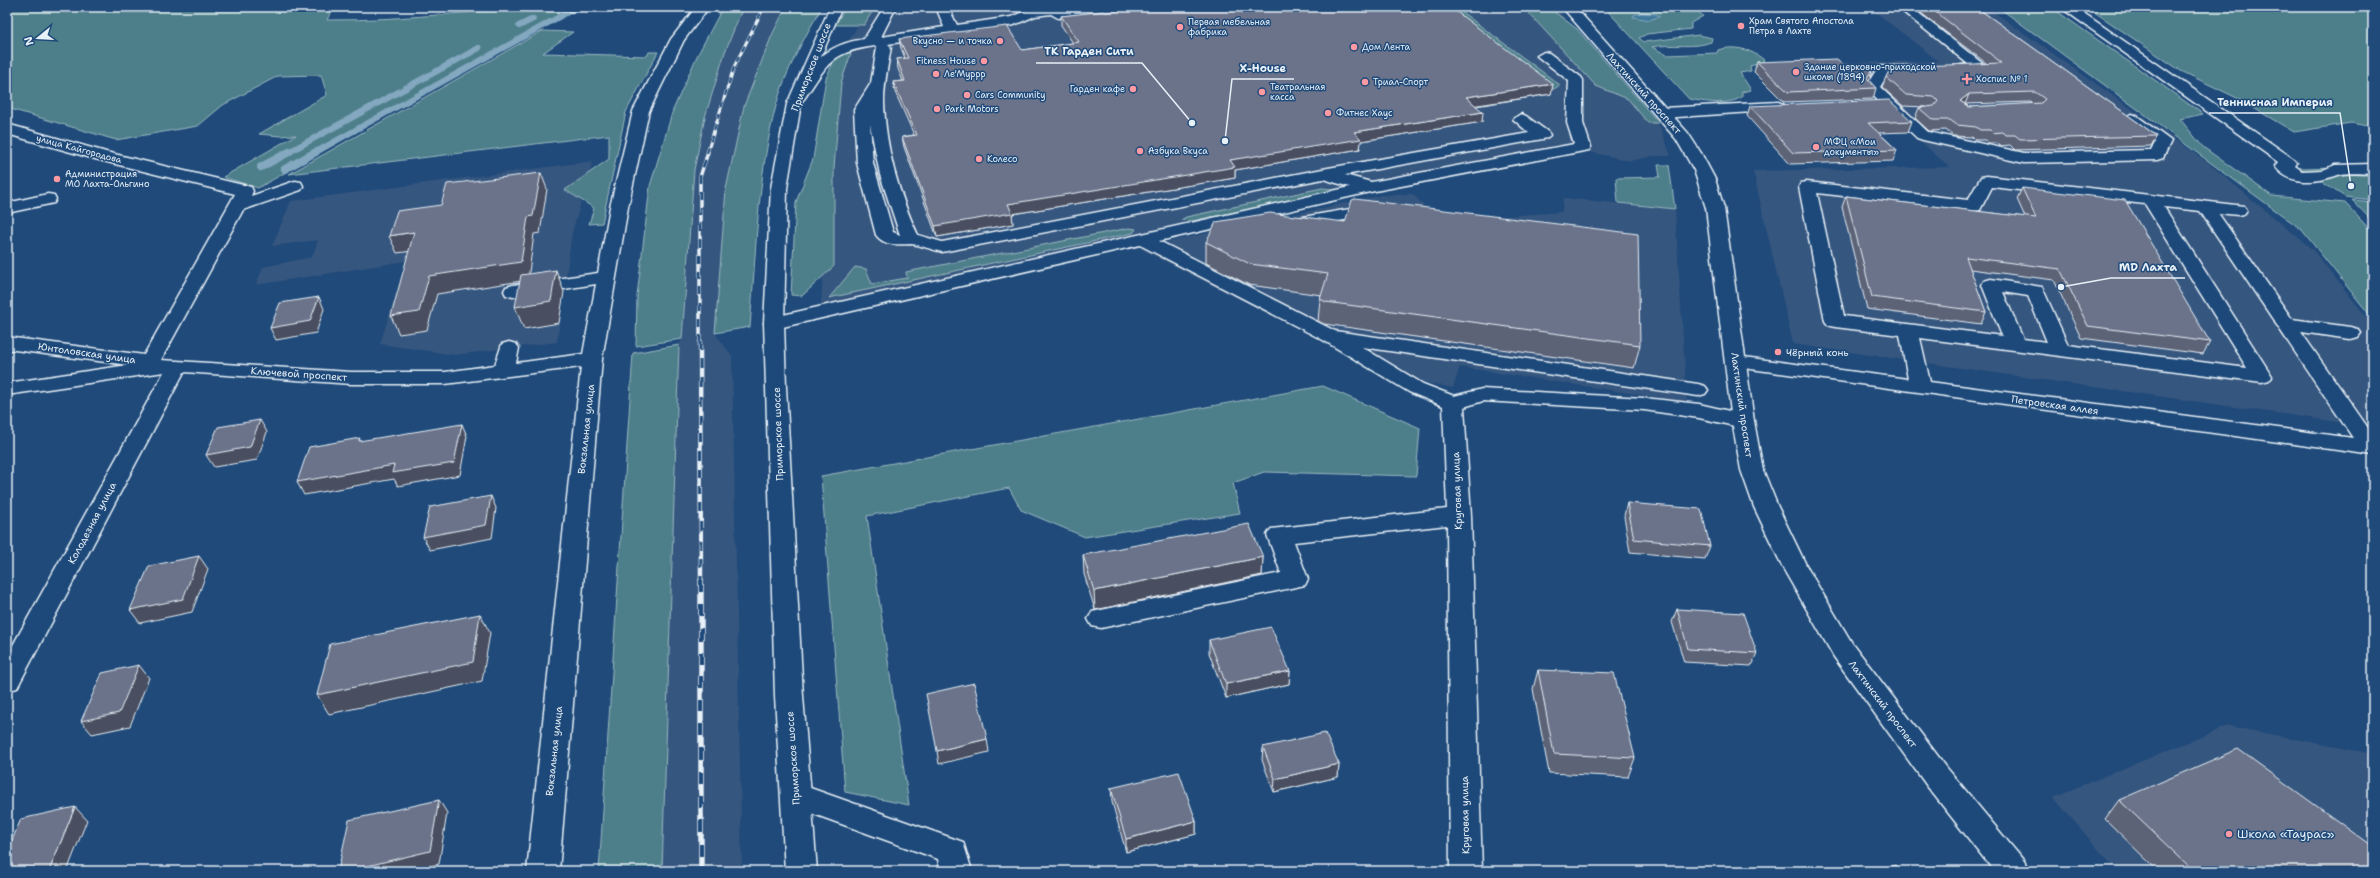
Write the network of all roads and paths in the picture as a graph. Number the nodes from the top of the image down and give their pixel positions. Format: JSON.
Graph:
{"nodes":[{"id":1,"x":703,"y":7,"type":"edge"},
{"id":2,"x":836,"y":7,"type":"edge"},
{"id":3,"x":890,"y":7,"type":"edge"},
{"id":4,"x":942,"y":7,"type":"edge"},
{"id":5,"x":1072,"y":7,"type":"edge"},
{"id":6,"x":1122,"y":7,"type":"edge"},
{"id":7,"x":1568,"y":7,"type":"edge"},
{"id":8,"x":1903,"y":7,"type":"edge"},
{"id":9,"x":2066,"y":7,"type":"edge"},
{"id":10,"x":952,"y":29,"type":"junction"},
{"id":11,"x":877,"y":42,"type":"junction"},
{"id":12,"x":1544,"y":56,"type":"dead end"},
{"id":13,"x":794,"y":104,"type":"junction"},
{"id":14,"x":1866,"y":105,"type":"edge"},
{"id":15,"x":1794,"y":107,"type":"edge"},
{"id":16,"x":1894,"y":108,"type":"junction"},
{"id":17,"x":2117,"y":109,"type":"edge"},
{"id":18,"x":1918,"y":112,"type":"dead end"},
{"id":19,"x":1662,"y":113,"type":"junction"},
{"id":20,"x":1521,"y":119,"type":"dead end"},
{"id":21,"x":7,"y":129,"type":"edge"},
{"id":22,"x":2373,"y":169,"type":"edge"},
{"id":23,"x":1323,"y":174,"type":"junction"},
{"id":24,"x":295,"y":186,"type":"dead end"},
{"id":25,"x":1370,"y":187,"type":"junction"},
{"id":26,"x":241,"y":198,"type":"junction"},
{"id":27,"x":48,"y":199,"type":"dead end"},
{"id":28,"x":2151,"y":200,"type":"junction"},
{"id":29,"x":2205,"y":206,"type":"junction"},
{"id":30,"x":7,"y":208,"type":"edge"},
{"id":31,"x":1144,"y":209,"type":"junction"},
{"id":32,"x":2238,"y":210,"type":"dead end"},
{"id":33,"x":1394,"y":217,"type":"edge"},
{"id":34,"x":1154,"y":240,"type":"junction"},
{"id":35,"x":607,"y":277,"type":"junction"},
{"id":36,"x":513,"y":291,"type":"dead end"},
{"id":37,"x":774,"y":323,"type":"junction"},
{"id":38,"x":2286,"y":324,"type":"junction"},
{"id":39,"x":1909,"y":331,"type":"junction"},
{"id":40,"x":2350,"y":332,"type":"dead end"},
{"id":41,"x":1330,"y":336,"type":"junction"},
{"id":42,"x":7,"y":343,"type":"edge"},
{"id":43,"x":2015,"y":345,"type":"junction"},
{"id":44,"x":509,"y":348,"type":"dead end"},
{"id":45,"x":2061,"y":351,"type":"junction"},
{"id":46,"x":592,"y":359,"type":"junction"},
{"id":47,"x":1736,"y":362,"type":"junction"},
{"id":48,"x":159,"y":365,"type":"junction"},
{"id":49,"x":504,"y":370,"type":"junction"},
{"id":50,"x":1920,"y":386,"type":"junction"},
{"id":51,"x":7,"y":389,"type":"edge"},
{"id":52,"x":1698,"y":390,"type":"dead end"},
{"id":53,"x":1453,"y":403,"type":"junction"},
{"id":54,"x":1743,"y":420,"type":"junction"},
{"id":55,"x":2372,"y":448,"type":"edge"},
{"id":56,"x":1458,"y":516,"type":"junction"},
{"id":57,"x":1101,"y":619,"type":"dead end"},
{"id":58,"x":7,"y":681,"type":"edge"},
{"id":59,"x":796,"y":795,"type":"junction"},
{"id":60,"x":543,"y":871,"type":"edge"},
{"id":61,"x":801,"y":871,"type":"edge"},
{"id":62,"x":956,"y":871,"type":"edge"},
{"id":63,"x":1466,"y":871,"type":"edge"},
{"id":64,"x":2013,"y":871,"type":"edge"}],
"edges":[{"from":1,"to":35,"type":"street","name":"Вокзальная улица"},
{"from":2,"to":13,"type":"street","name":"Приморское шоссе"},
{"from":3,"to":11,"type":"street"},
{"from":4,"to":10,"type":"street"},
{"from":5,"to":10,"type":"street"},
{"from":6,"to":11,"type":"street"},
{"from":7,"to":19,"type":"street","name":"Лахтинский проспект"},
{"from":8,"to":16,"type":"street"},
{"from":9,"to":22,"type":"street"},
{"from":10,"to":11,"type":"street"},
{"from":11,"to":13,"type":"street"},
{"from":11,"to":31,"type":"street"},
{"from":12,"to":25,"type":"street"},
{"from":13,"to":37,"type":"street","name":"Приморское шоссе"},
{"from":14,"to":16,"type":"street"},
{"from":15,"to":19,"type":"street"},
{"from":16,"to":17,"type":"street"},
{"from":16,"to":18,"type":"street"},
{"from":19,"to":47,"type":"street","name":"Лахтинский проспект"},
{"from":20,"to":23,"type":"street"},
{"from":21,"to":26,"type":"street","name":"улица Кайгородова"},
{"from":23,"to":25,"type":"street"},
{"from":23,"to":31,"type":"street"},
{"from":24,"to":26,"type":"street"},
{"from":25,"to":34,"type":"street"},
{"from":26,"to":48,"type":"street","name":"Колодезная улица"},
{"from":27,"to":30,"type":"street"},
{"from":28,"to":29,"type":"street"},
{"from":28,"to":39,"type":"street"},
{"from":28,"to":45,"type":"street"},
{"from":29,"to":32,"type":"street"},
{"from":29,"to":38,"type":"street"},
{"from":31,"to":34,"type":"street"},
{"from":33,"to":34,"type":"street"},
{"from":34,"to":37,"type":"street"},
{"from":34,"to":41,"type":"street"},
{"from":35,"to":36,"type":"street"},
{"from":35,"to":46,"type":"street","name":"Вокзальная улица"},
{"from":37,"to":59,"type":"street","name":"Приморское шоссе"},
{"from":38,"to":40,"type":"street"},
{"from":38,"to":55,"type":"street"},
{"from":39,"to":43,"type":"street"},
{"from":39,"to":50,"type":"street"},
{"from":41,"to":52,"type":"street"},
{"from":41,"to":53,"type":"street"},
{"from":42,"to":48,"type":"street","name":"Юнтоловская улица"},
{"from":43,"to":45,"type":"street"},
{"from":43,"to":45,"type":"street"},
{"from":44,"to":49,"type":"street"},
{"from":46,"to":49,"type":"street","name":"Ключевой проспект"},
{"from":46,"to":60,"type":"street","name":"Вокзальная улица"},
{"from":47,"to":50,"type":"street","name":"Петровская аллея"},
{"from":47,"to":54,"type":"street","name":"Лахтинский проспект"},
{"from":48,"to":49,"type":"street","name":"Ключевой проспект"},
{"from":48,"to":51,"type":"street","name":"Ключевой проспект"},
{"from":48,"to":58,"type":"street","name":"Колодезная улица"},
{"from":50,"to":55,"type":"street","name":"Петровская аллея"},
{"from":53,"to":54,"type":"street"},
{"from":53,"to":56,"type":"street","name":"Круговая улица"},
{"from":54,"to":64,"type":"street","name":"Лахтинский проспект"},
{"from":56,"to":57,"type":"street"},
{"from":56,"to":63,"type":"street","name":"Круговая улица"},
{"from":59,"to":61,"type":"street","name":"Приморское шоссе"},
{"from":59,"to":62,"type":"street"}]}
